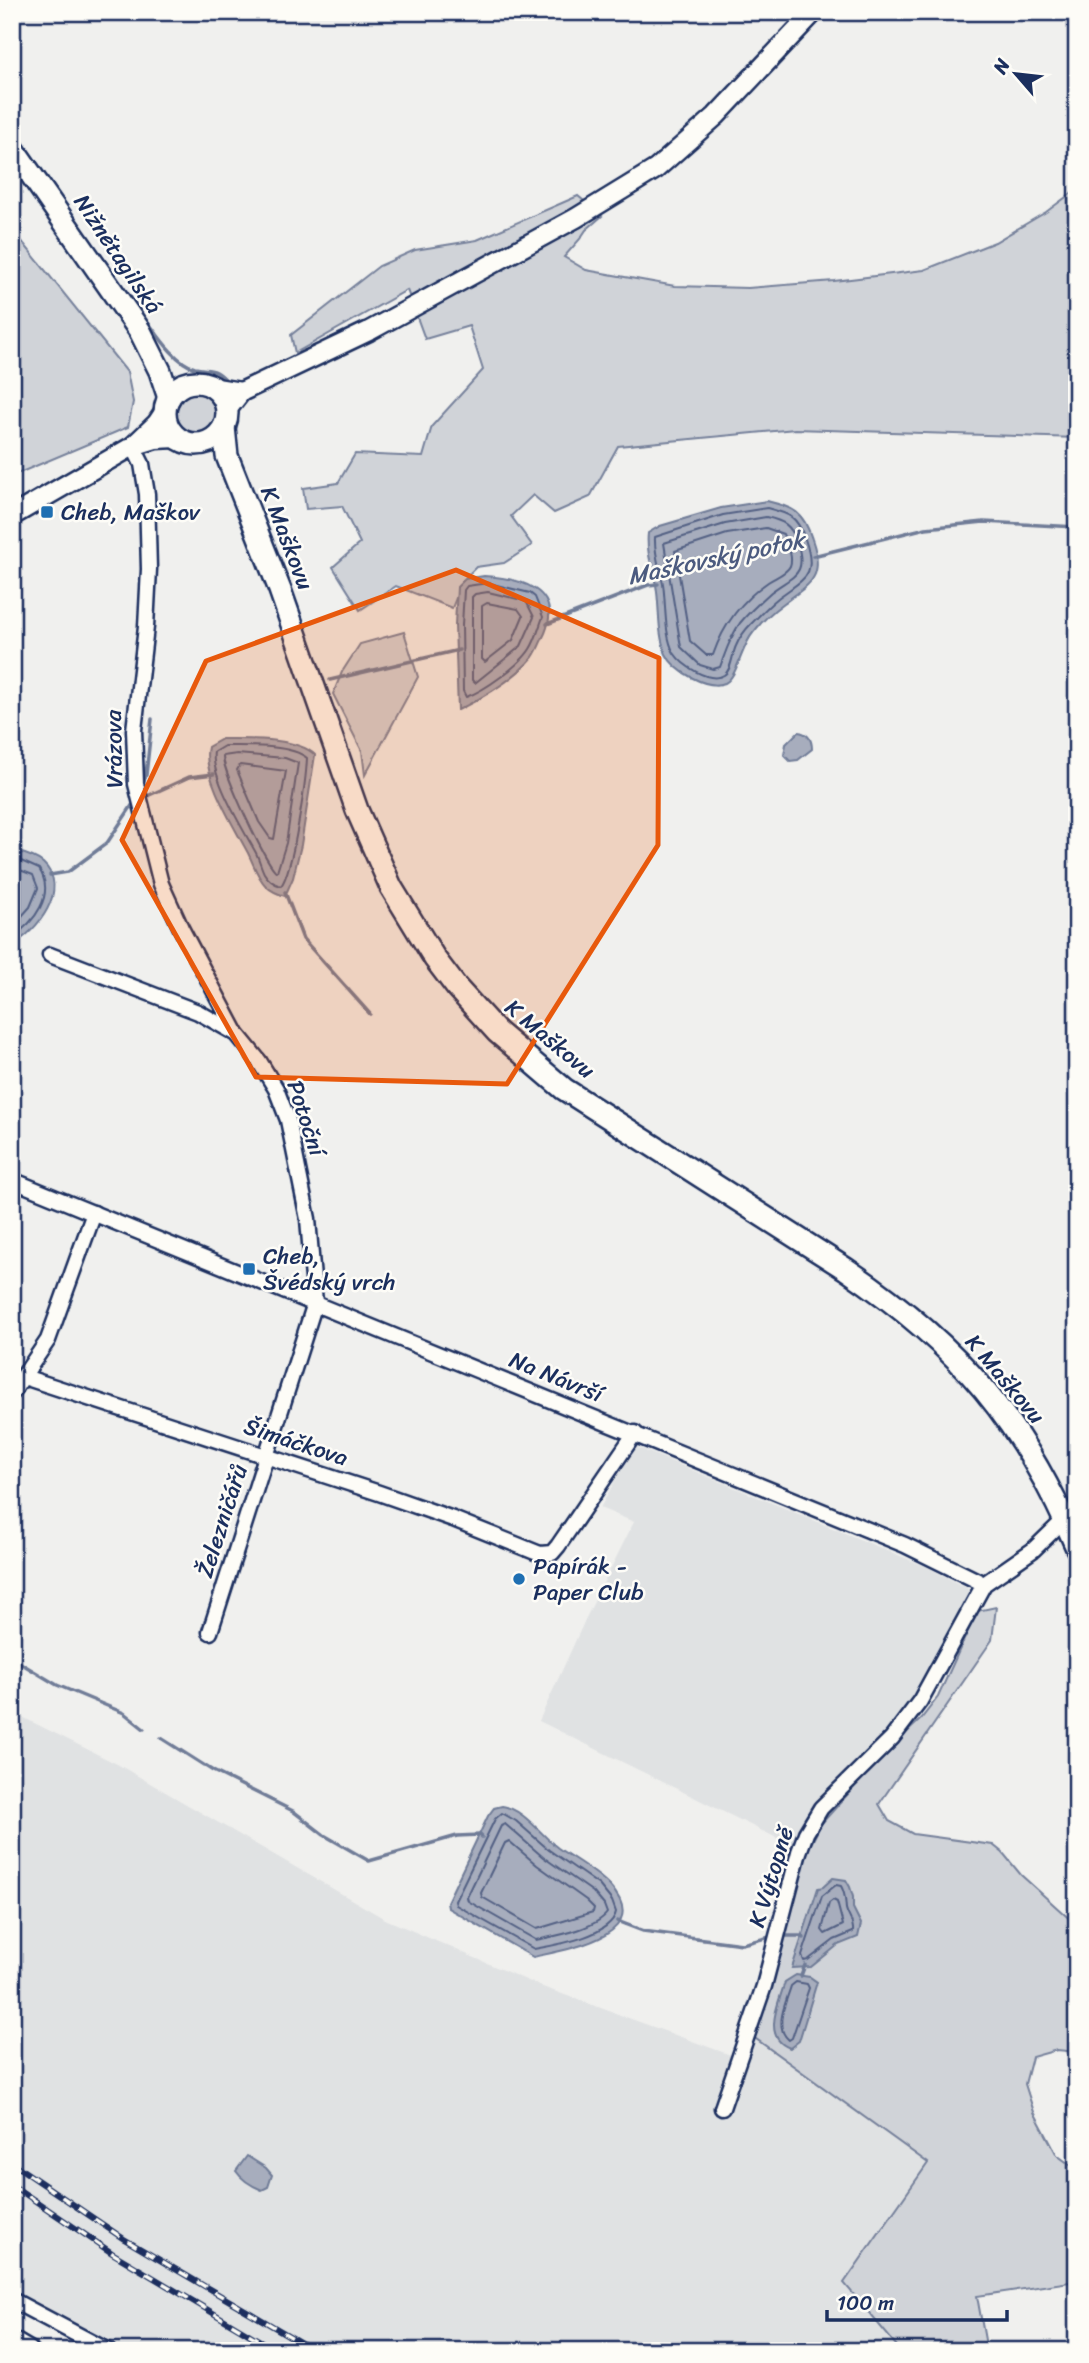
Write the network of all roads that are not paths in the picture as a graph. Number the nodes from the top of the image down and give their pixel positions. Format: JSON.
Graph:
{"nodes":[{"id":1,"x":814,"y":12,"type":"edge"},
{"id":2,"x":12,"y":147,"type":"edge"},
{"id":3,"x":139,"y":331,"type":"junction"},
{"id":4,"x":195,"y":382,"type":"junction"},
{"id":5,"x":216,"y":388,"type":"junction"},
{"id":6,"x":241,"y":392,"type":"junction"},
{"id":7,"x":167,"y":404,"type":"junction"},
{"id":8,"x":225,"y":419,"type":"junction"},
{"id":9,"x":187,"y":441,"type":"junction"},
{"id":10,"x":133,"y":446,"type":"junction"},
{"id":11,"x":241,"y":493,"type":"junction"},
{"id":12,"x":12,"y":516,"type":"edge"},
{"id":13,"x":50,"y":956,"type":"dead end"},
{"id":14,"x":237,"y":1034,"type":"junction"},
{"id":15,"x":12,"y":1180,"type":"edge"},
{"id":16,"x":94,"y":1213,"type":"junction"},
{"id":17,"x":315,"y":1303,"type":"junction"},
{"id":18,"x":24,"y":1377,"type":"junction"},
{"id":19,"x":12,"y":1393,"type":"edge"},
{"id":20,"x":635,"y":1433,"type":"junction"},
{"id":21,"x":266,"y":1456,"type":"junction"},
{"id":22,"x":1065,"y":1519,"type":"junction"},
{"id":23,"x":1077,"y":1548,"type":"edge"},
{"id":24,"x":984,"y":1584,"type":"junction"},
{"id":25,"x":210,"y":1632,"type":"dead end"},
{"id":26,"x":722,"y":2108,"type":"dead end"},
{"id":27,"x":12,"y":2300,"type":"edge"},
{"id":28,"x":12,"y":2341,"type":"edge"},
{"id":29,"x":29,"y":2351,"type":"edge"},
{"id":30,"x":108,"y":2351,"type":"edge"}],
"edges":[{"from":1,"to":6,"type":"street"},
{"from":2,"to":3,"type":"main road","name":"Nižnětagilská"},
{"from":3,"to":4,"type":"main road"},
{"from":3,"to":7,"type":"main road","name":"Nižnětagilská"},
{"from":4,"to":5,"type":"main road"},
{"from":4,"to":7,"type":"main road"},
{"from":5,"to":6,"type":"street"},
{"from":5,"to":8,"type":"main road"},
{"from":6,"to":8,"type":"street"},
{"from":7,"to":9,"type":"main road"},
{"from":7,"to":10,"type":"street"},
{"from":8,"to":9,"type":"main road"},
{"from":8,"to":11,"type":"main road","name":"K Maškovu"},
{"from":9,"to":10,"type":"street"},
{"from":9,"to":11,"type":"main road"},
{"from":10,"to":12,"type":"street"},
{"from":10,"to":14,"type":"street","name":"Vrázova"},
{"from":11,"to":22,"type":"main road","name":"K Maškovu"},
{"from":13,"to":14,"type":"street","name":"Potoční"},
{"from":14,"to":17,"type":"street","name":"Potoční"},
{"from":15,"to":16,"type":"street","name":"Na Návrší"},
{"from":16,"to":17,"type":"street","name":"Na Návrší"},
{"from":16,"to":18,"type":"street"},
{"from":17,"to":20,"type":"street","name":"Na Návrší"},
{"from":17,"to":21,"type":"street","name":"Železničářů"},
{"from":18,"to":19,"type":"street"},
{"from":18,"to":21,"type":"street","name":"Šimáčkova"},
{"from":20,"to":21,"type":"street","name":"Šimáčkova"},
{"from":20,"to":24,"type":"street","name":"Na Návrší"},
{"from":21,"to":25,"type":"street","name":"Železničářů"},
{"from":22,"to":23,"type":"main road","name":"K Maškovu"},
{"from":22,"to":24,"type":"street"},
{"from":24,"to":26,"type":"street","name":"K Výtopně"},
{"from":27,"to":30,"type":"street"},
{"from":28,"to":29,"type":"street"}]}
